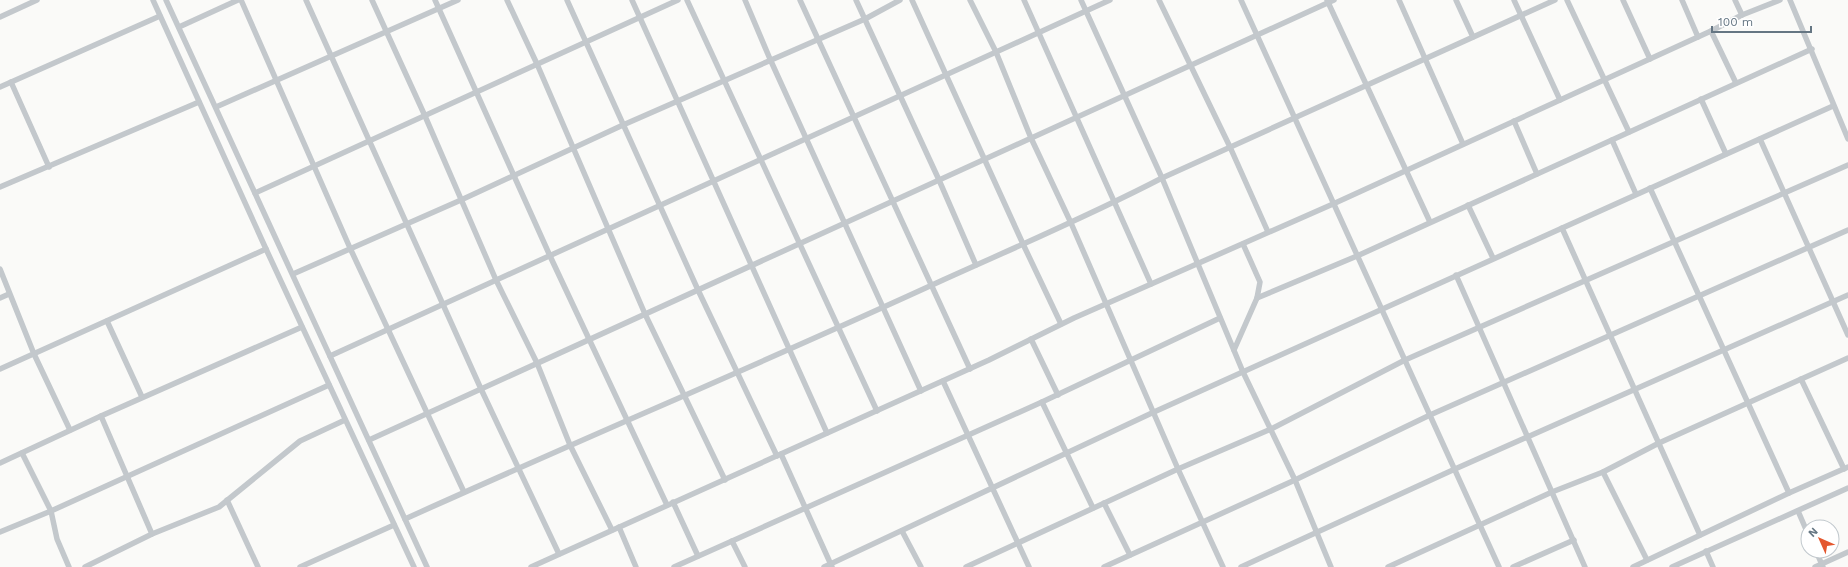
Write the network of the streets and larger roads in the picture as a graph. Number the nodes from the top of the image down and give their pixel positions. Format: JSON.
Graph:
{"nodes":[{"id":1,"x":37,"y":0,"type":"edge"},
{"id":2,"x":153,"y":0,"type":"edge"},
{"id":3,"x":166,"y":0,"type":"edge"},
{"id":4,"x":239,"y":0,"type":"edge"},
{"id":5,"x":306,"y":0,"type":"edge"},
{"id":6,"x":372,"y":0,"type":"edge"},
{"id":7,"x":435,"y":0,"type":"edge"},
{"id":8,"x":458,"y":0,"type":"edge"},
{"id":9,"x":507,"y":0,"type":"edge"},
{"id":10,"x":567,"y":0,"type":"edge"},
{"id":11,"x":632,"y":0,"type":"edge"},
{"id":12,"x":678,"y":0,"type":"edge"},
{"id":13,"x":687,"y":0,"type":"edge"},
{"id":14,"x":745,"y":0,"type":"edge"},
{"id":15,"x":800,"y":0,"type":"edge"},
{"id":16,"x":856,"y":0,"type":"edge"},
{"id":17,"x":900,"y":0,"type":"edge"},
{"id":18,"x":912,"y":0,"type":"edge"},
{"id":19,"x":970,"y":0,"type":"edge"},
{"id":20,"x":1024,"y":0,"type":"edge"},
{"id":21,"x":1081,"y":0,"type":"edge"},
{"id":22,"x":1110,"y":0,"type":"edge"},
{"id":23,"x":1159,"y":0,"type":"edge"},
{"id":24,"x":1241,"y":0,"type":"edge"},
{"id":25,"x":1399,"y":0,"type":"edge"},
{"id":26,"x":1456,"y":0,"type":"edge"},
{"id":27,"x":1514,"y":0,"type":"edge"},
{"id":28,"x":1555,"y":0,"type":"edge"},
{"id":29,"x":1567,"y":0,"type":"edge"},
{"id":30,"x":1623,"y":0,"type":"edge"},
{"id":31,"x":1682,"y":0,"type":"edge"},
{"id":32,"x":1735,"y":0,"type":"edge"},
{"id":33,"x":1780,"y":0,"type":"edge"},
{"id":34,"x":1790,"y":0,"type":"edge"},
{"id":35,"x":1330,"y":1,"type":"edge"},
{"id":36,"x":439,"y":8,"type":"junction"},
{"id":37,"x":1086,"y":11,"type":"junction"},
{"id":38,"x":1521,"y":15,"type":"junction"},
{"id":39,"x":160,"y":16,"type":"junction"},
{"id":40,"x":1742,"y":16,"type":"junction"},
{"id":41,"x":0,"y":17,"type":"edge"},
{"id":42,"x":640,"y":17,"type":"junction"},
{"id":43,"x":865,"y":19,"type":"junction"},
{"id":44,"x":179,"y":27,"type":"junction"},
{"id":45,"x":1712,"y":31,"type":"junction"},
{"id":46,"x":385,"y":32,"type":"junction"},
{"id":47,"x":1040,"y":32,"type":"junction"},
{"id":48,"x":1257,"y":35,"type":"junction"},
{"id":49,"x":1474,"y":37,"type":"junction"},
{"id":50,"x":1698,"y":37,"type":"junction"},
{"id":51,"x":818,"y":39,"type":"junction"},
{"id":52,"x":586,"y":42,"type":"junction"},
{"id":53,"x":1812,"y":49,"type":"junction"},
{"id":54,"x":996,"y":52,"type":"junction"},
{"id":55,"x":332,"y":55,"type":"junction"},
{"id":56,"x":1425,"y":59,"type":"junction"},
{"id":57,"x":1650,"y":59,"type":"junction"},
{"id":58,"x":770,"y":60,"type":"junction"},
{"id":59,"x":537,"y":64,"type":"junction"},
{"id":60,"x":1190,"y":66,"type":"junction"},
{"id":61,"x":947,"y":75,"type":"junction"},
{"id":62,"x":276,"y":80,"type":"junction"},
{"id":63,"x":1604,"y":80,"type":"junction"},
{"id":64,"x":723,"y":81,"type":"junction"},
{"id":65,"x":10,"y":82,"type":"junction"},
{"id":66,"x":1736,"y":83,"type":"junction"},
{"id":67,"x":1366,"y":85,"type":"junction"},
{"id":68,"x":0,"y":87,"type":"edge"},
{"id":69,"x":477,"y":92,"type":"junction"},
{"id":70,"x":901,"y":96,"type":"junction"},
{"id":71,"x":1124,"y":96,"type":"junction"},
{"id":72,"x":1701,"y":99,"type":"junction"},
{"id":73,"x":1560,"y":100,"type":"junction"},
{"id":74,"x":199,"y":102,"type":"junction"},
{"id":75,"x":677,"y":102,"type":"junction"},
{"id":76,"x":1833,"y":106,"type":"junction"},
{"id":77,"x":216,"y":107,"type":"junction"},
{"id":78,"x":425,"y":116,"type":"junction"},
{"id":79,"x":853,"y":117,"type":"junction"},
{"id":80,"x":1077,"y":117,"type":"junction"},
{"id":81,"x":1294,"y":118,"type":"junction"},
{"id":82,"x":1514,"y":121,"type":"junction"},
{"id":83,"x":623,"y":125,"type":"junction"},
{"id":84,"x":1629,"y":132,"type":"junction"},
{"id":85,"x":807,"y":138,"type":"junction"},
{"id":86,"x":1031,"y":138,"type":"junction"},
{"id":87,"x":1760,"y":139,"type":"junction"},
{"id":88,"x":1848,"y":139,"type":"edge"},
{"id":89,"x":1612,"y":140,"type":"junction"},
{"id":90,"x":371,"y":141,"type":"junction"},
{"id":91,"x":1463,"y":144,"type":"junction"},
{"id":92,"x":1230,"y":147,"type":"junction"},
{"id":93,"x":572,"y":148,"type":"junction"},
{"id":94,"x":1726,"y":154,"type":"junction"},
{"id":95,"x":985,"y":159,"type":"junction"},
{"id":96,"x":760,"y":160,"type":"junction"},
{"id":97,"x":1848,"y":165,"type":"edge"},
{"id":98,"x":315,"y":166,"type":"junction"},
{"id":99,"x":49,"y":167,"type":"junction"},
{"id":100,"x":1406,"y":170,"type":"junction"},
{"id":101,"x":1537,"y":174,"type":"junction"},
{"id":102,"x":514,"y":175,"type":"junction"},
{"id":103,"x":1162,"y":178,"type":"junction"},
{"id":104,"x":939,"y":180,"type":"junction"},
{"id":105,"x":713,"y":181,"type":"junction"},
{"id":106,"x":0,"y":187,"type":"edge"},
{"id":107,"x":1650,"y":188,"type":"junction"},
{"id":108,"x":255,"y":193,"type":"junction"},
{"id":109,"x":1785,"y":193,"type":"junction"},
{"id":110,"x":1636,"y":194,"type":"junction"},
{"id":111,"x":461,"y":200,"type":"junction"},
{"id":112,"x":892,"y":202,"type":"junction"},
{"id":113,"x":1115,"y":202,"type":"junction"},
{"id":114,"x":1333,"y":204,"type":"junction"},
{"id":115,"x":660,"y":205,"type":"junction"},
{"id":116,"x":1468,"y":205,"type":"junction"},
{"id":117,"x":1430,"y":222,"type":"junction"},
{"id":118,"x":406,"y":223,"type":"junction"},
{"id":119,"x":846,"y":223,"type":"junction"},
{"id":120,"x":1072,"y":223,"type":"junction"},
{"id":121,"x":1562,"y":228,"type":"junction"},
{"id":122,"x":608,"y":229,"type":"junction"},
{"id":123,"x":1848,"y":230,"type":"edge"},
{"id":124,"x":1268,"y":232,"type":"junction"},
{"id":125,"x":1674,"y":242,"type":"junction"},
{"id":126,"x":799,"y":244,"type":"junction"},
{"id":127,"x":1023,"y":244,"type":"junction"},
{"id":128,"x":1242,"y":244,"type":"junction"},
{"id":129,"x":266,"y":248,"type":"junction"},
{"id":130,"x":350,"y":248,"type":"junction"},
{"id":131,"x":1809,"y":248,"type":"junction"},
{"id":132,"x":550,"y":256,"type":"junction"},
{"id":133,"x":1357,"y":256,"type":"junction"},
{"id":134,"x":1493,"y":258,"type":"junction"},
{"id":135,"x":1197,"y":264,"type":"junction"},
{"id":136,"x":751,"y":266,"type":"junction"},
{"id":137,"x":976,"y":266,"type":"junction"},
{"id":138,"x":0,"y":269,"type":"edge"},
{"id":139,"x":292,"y":274,"type":"junction"},
{"id":140,"x":1456,"y":275,"type":"junction"},
{"id":141,"x":496,"y":280,"type":"junction"},
{"id":142,"x":1586,"y":281,"type":"junction"},
{"id":143,"x":1151,"y":284,"type":"junction"},
{"id":144,"x":932,"y":286,"type":"junction"},
{"id":145,"x":698,"y":290,"type":"junction"},
{"id":146,"x":9,"y":294,"type":"junction"},
{"id":147,"x":1848,"y":295,"type":"edge"},
{"id":148,"x":1699,"y":296,"type":"junction"},
{"id":149,"x":0,"y":298,"type":"edge"},
{"id":150,"x":1257,"y":298,"type":"junction"},
{"id":151,"x":1833,"y":301,"type":"junction"},
{"id":152,"x":1107,"y":303,"type":"junction"},
{"id":153,"x":443,"y":304,"type":"junction"},
{"id":154,"x":884,"y":308,"type":"junction"},
{"id":155,"x":1381,"y":309,"type":"junction"},
{"id":156,"x":645,"y":314,"type":"junction"},
{"id":157,"x":1220,"y":318,"type":"junction"},
{"id":158,"x":108,"y":320,"type":"junction"},
{"id":159,"x":1061,"y":324,"type":"junction"},
{"id":160,"x":302,"y":327,"type":"junction"},
{"id":161,"x":838,"y":328,"type":"junction"},
{"id":162,"x":1480,"y":328,"type":"junction"},
{"id":163,"x":389,"y":329,"type":"junction"},
{"id":164,"x":1848,"y":334,"type":"edge"},
{"id":165,"x":1610,"y":336,"type":"junction"},
{"id":166,"x":1031,"y":339,"type":"junction"},
{"id":167,"x":589,"y":340,"type":"junction"},
{"id":168,"x":789,"y":349,"type":"junction"},
{"id":169,"x":1234,"y":350,"type":"junction"},
{"id":170,"x":1723,"y":350,"type":"junction"},
{"id":171,"x":34,"y":354,"type":"junction"},
{"id":172,"x":330,"y":356,"type":"junction"},
{"id":173,"x":1848,"y":358,"type":"edge"},
{"id":174,"x":1132,"y":360,"type":"junction"},
{"id":175,"x":1405,"y":360,"type":"junction"},
{"id":176,"x":537,"y":363,"type":"junction"},
{"id":177,"x":0,"y":369,"type":"edge"},
{"id":178,"x":970,"y":369,"type":"junction"},
{"id":179,"x":737,"y":372,"type":"junction"},
{"id":180,"x":1243,"y":372,"type":"junction"},
{"id":181,"x":1801,"y":379,"type":"junction"},
{"id":182,"x":943,"y":381,"type":"junction"},
{"id":183,"x":1504,"y":382,"type":"junction"},
{"id":184,"x":329,"y":385,"type":"junction"},
{"id":185,"x":481,"y":389,"type":"junction"},
{"id":186,"x":1635,"y":390,"type":"junction"},
{"id":187,"x":921,"y":391,"type":"junction"},
{"id":188,"x":683,"y":395,"type":"junction"},
{"id":189,"x":1058,"y":395,"type":"junction"},
{"id":190,"x":142,"y":398,"type":"junction"},
{"id":191,"x":1042,"y":402,"type":"junction"},
{"id":192,"x":1748,"y":403,"type":"junction"},
{"id":193,"x":877,"y":411,"type":"junction"},
{"id":194,"x":1154,"y":412,"type":"junction"},
{"id":195,"x":426,"y":414,"type":"junction"},
{"id":196,"x":1430,"y":415,"type":"junction"},
{"id":197,"x":101,"y":416,"type":"junction"},
{"id":198,"x":346,"y":420,"type":"junction"},
{"id":199,"x":627,"y":420,"type":"junction"},
{"id":200,"x":1271,"y":429,"type":"junction"},
{"id":201,"x":70,"y":430,"type":"junction"},
{"id":202,"x":827,"y":433,"type":"junction"},
{"id":203,"x":967,"y":435,"type":"junction"},
{"id":204,"x":1528,"y":437,"type":"junction"},
{"id":205,"x":369,"y":440,"type":"junction"},
{"id":206,"x":1659,"y":443,"type":"junction"},
{"id":207,"x":570,"y":445,"type":"junction"},
{"id":208,"x":22,"y":453,"type":"junction"},
{"id":209,"x":1067,"y":453,"type":"junction"},
{"id":210,"x":779,"y":455,"type":"junction"},
{"id":211,"x":0,"y":463,"type":"edge"},
{"id":212,"x":519,"y":468,"type":"junction"},
{"id":213,"x":1846,"y":468,"type":"edge"},
{"id":214,"x":1178,"y":469,"type":"junction"},
{"id":215,"x":1455,"y":470,"type":"junction"},
{"id":216,"x":1603,"y":472,"type":"junction"},
{"id":217,"x":127,"y":477,"type":"junction"},
{"id":218,"x":725,"y":480,"type":"junction"},
{"id":219,"x":1295,"y":480,"type":"junction"},
{"id":220,"x":1848,"y":488,"type":"edge"},
{"id":221,"x":992,"y":489,"type":"junction"},
{"id":222,"x":464,"y":492,"type":"junction"},
{"id":223,"x":1552,"y":492,"type":"junction"},
{"id":224,"x":1788,"y":493,"type":"junction"},
{"id":225,"x":227,"y":500,"type":"junction"},
{"id":226,"x":1104,"y":503,"type":"junction"},
{"id":227,"x":670,"y":504,"type":"junction"},
{"id":228,"x":806,"y":508,"type":"junction"},
{"id":229,"x":1093,"y":508,"type":"junction"},
{"id":230,"x":51,"y":511,"type":"junction"},
{"id":231,"x":1798,"y":511,"type":"junction"},
{"id":232,"x":405,"y":519,"type":"junction"},
{"id":233,"x":1801,"y":519,"type":"edge"},
{"id":234,"x":1202,"y":521,"type":"junction"},
{"id":235,"x":1480,"y":524,"type":"junction"},
{"id":236,"x":394,"y":525,"type":"junction"},
{"id":237,"x":620,"y":527,"type":"junction"},
{"id":238,"x":612,"y":530,"type":"junction"},
{"id":239,"x":902,"y":530,"type":"junction"},
{"id":240,"x":0,"y":532,"type":"edge"},
{"id":241,"x":1316,"y":533,"type":"junction"},
{"id":242,"x":152,"y":534,"type":"junction"},
{"id":243,"x":1700,"y":535,"type":"junction"},
{"id":244,"x":1574,"y":540,"type":"junction"},
{"id":245,"x":732,"y":541,"type":"junction"},
{"id":246,"x":1017,"y":543,"type":"junction"},
{"id":247,"x":1706,"y":551,"type":"junction"},
{"id":248,"x":1848,"y":552,"type":"edge"},
{"id":249,"x":559,"y":554,"type":"junction"},
{"id":250,"x":1130,"y":555,"type":"junction"},
{"id":251,"x":698,"y":556,"type":"junction"},
{"id":252,"x":1647,"y":560,"type":"junction"},
{"id":253,"x":832,"y":565,"type":"edge"},
{"id":254,"x":1114,"y":565,"type":"edge"},
{"id":255,"x":1823,"y":566,"type":"edge"},
{"id":256,"x":69,"y":567,"type":"edge"},
{"id":257,"x":84,"y":567,"type":"edge"},
{"id":258,"x":258,"y":567,"type":"edge"},
{"id":259,"x":300,"y":567,"type":"edge"},
{"id":260,"x":414,"y":567,"type":"edge"},
{"id":261,"x":428,"y":567,"type":"edge"},
{"id":262,"x":531,"y":567,"type":"edge"},
{"id":263,"x":636,"y":567,"type":"edge"},
{"id":264,"x":674,"y":567,"type":"edge"},
{"id":265,"x":745,"y":567,"type":"edge"},
{"id":266,"x":824,"y":567,"type":"edge"},
{"id":267,"x":921,"y":567,"type":"edge"},
{"id":268,"x":966,"y":567,"type":"edge"},
{"id":269,"x":1029,"y":567,"type":"edge"},
{"id":270,"x":1104,"y":567,"type":"edge"},
{"id":271,"x":1223,"y":567,"type":"edge"},
{"id":272,"x":1241,"y":567,"type":"edge"},
{"id":273,"x":1331,"y":567,"type":"edge"},
{"id":274,"x":1388,"y":567,"type":"edge"},
{"id":275,"x":1499,"y":567,"type":"edge"},
{"id":276,"x":1513,"y":567,"type":"edge"},
{"id":277,"x":1586,"y":567,"type":"edge"},
{"id":278,"x":1633,"y":567,"type":"edge"},
{"id":279,"x":1672,"y":567,"type":"edge"},
{"id":280,"x":1713,"y":567,"type":"edge"},
{"id":281,"x":1816,"y":567,"type":"edge"}],
"edges":[{"from":1,"to":41,"type":"street"},
{"from":2,"to":39,"type":"street"},
{"from":3,"to":44,"type":"street"},
{"from":4,"to":44,"type":"street"},
{"from":4,"to":62,"type":"street"},
{"from":5,"to":55,"type":"street"},
{"from":6,"to":46,"type":"street"},
{"from":7,"to":36,"type":"street"},
{"from":8,"to":36,"type":"street"},
{"from":9,"to":59,"type":"street"},
{"from":10,"to":52,"type":"street"},
{"from":11,"to":42,"type":"street"},
{"from":12,"to":42,"type":"street"},
{"from":13,"to":64,"type":"street"},
{"from":14,"to":58,"type":"street"},
{"from":15,"to":51,"type":"street"},
{"from":16,"to":43,"type":"street"},
{"from":17,"to":43,"type":"street"},
{"from":18,"to":61,"type":"street"},
{"from":19,"to":54,"type":"street"},
{"from":20,"to":47,"type":"street"},
{"from":21,"to":37,"type":"street"},
{"from":22,"to":37,"type":"street"},
{"from":23,"to":60,"type":"street"},
{"from":24,"to":48,"type":"street"},
{"from":25,"to":56,"type":"street"},
{"from":26,"to":49,"type":"street"},
{"from":27,"to":38,"type":"street"},
{"from":28,"to":38,"type":"street"},
{"from":29,"to":63,"type":"street"},
{"from":30,"to":57,"type":"street"},
{"from":31,"to":50,"type":"street"},
{"from":32,"to":40,"type":"street"},
{"from":33,"to":40,"type":"street"},
{"from":34,"to":53,"type":"street"},
{"from":35,"to":48,"type":"street"},
{"from":35,"to":67,"type":"street"},
{"from":36,"to":46,"type":"street"},
{"from":36,"to":69,"type":"street"},
{"from":37,"to":47,"type":"street"},
{"from":37,"to":71,"type":"street"},
{"from":38,"to":49,"type":"street"},
{"from":38,"to":73,"type":"street"},
{"from":39,"to":65,"type":"street"},
{"from":39,"to":74,"type":"street"},
{"from":40,"to":45,"type":"street"},
{"from":42,"to":52,"type":"street"},
{"from":42,"to":75,"type":"street"},
{"from":43,"to":51,"type":"street"},
{"from":43,"to":70,"type":"street"},
{"from":44,"to":77,"type":"street"},
{"from":45,"to":50,"type":"street"},
{"from":45,"to":66,"type":"street"},
{"from":46,"to":55,"type":"street"},
{"from":46,"to":78,"type":"street"},
{"from":47,"to":54,"type":"street"},
{"from":47,"to":80,"type":"street"},
{"from":48,"to":60,"type":"street"},
{"from":48,"to":81,"type":"street"},
{"from":49,"to":56,"type":"street"},
{"from":50,"to":57,"type":"street"},
{"from":51,"to":58,"type":"street"},
{"from":51,"to":79,"type":"street"},
{"from":52,"to":59,"type":"street"},
{"from":52,"to":83,"type":"street"},
{"from":53,"to":66,"type":"street"},
{"from":53,"to":76,"type":"street"},
{"from":54,"to":61,"type":"street"},
{"from":54,"to":86,"type":"street"},
{"from":55,"to":62,"type":"street"},
{"from":55,"to":90,"type":"street"},
{"from":56,"to":67,"type":"street"},
{"from":56,"to":91,"type":"street"},
{"from":57,"to":63,"type":"street"},
{"from":58,"to":64,"type":"street"},
{"from":58,"to":85,"type":"street"},
{"from":59,"to":69,"type":"street"},
{"from":59,"to":93,"type":"street"},
{"from":60,"to":71,"type":"street"},
{"from":60,"to":92,"type":"street"},
{"from":61,"to":70,"type":"street"},
{"from":61,"to":95,"type":"street"},
{"from":62,"to":77,"type":"street"},
{"from":62,"to":98,"type":"street"},
{"from":63,"to":73,"type":"street"},
{"from":63,"to":84,"type":"street"},
{"from":64,"to":75,"type":"street"},
{"from":64,"to":96,"type":"street"},
{"from":65,"to":68,"type":"street"},
{"from":65,"to":99,"type":"street"},
{"from":66,"to":72,"type":"street"},
{"from":67,"to":81,"type":"street"},
{"from":67,"to":100,"type":"street"},
{"from":69,"to":78,"type":"street"},
{"from":69,"to":102,"type":"street"},
{"from":70,"to":79,"type":"street"},
{"from":70,"to":104,"type":"street"},
{"from":71,"to":80,"type":"street"},
{"from":71,"to":103,"type":"street"},
{"from":72,"to":84,"type":"street"},
{"from":72,"to":94,"type":"street"},
{"from":73,"to":82,"type":"street"},
{"from":74,"to":99,"type":"street"},
{"from":74,"to":129,"type":"street"},
{"from":75,"to":83,"type":"street"},
{"from":75,"to":105,"type":"street"},
{"from":76,"to":87,"type":"street"},
{"from":76,"to":88,"type":"street"},
{"from":77,"to":108,"type":"street"},
{"from":78,"to":90,"type":"street"},
{"from":78,"to":111,"type":"street"},
{"from":79,"to":85,"type":"street"},
{"from":79,"to":112,"type":"street"},
{"from":80,"to":86,"type":"street"},
{"from":80,"to":113,"type":"street"},
{"from":81,"to":92,"type":"street"},
{"from":81,"to":114,"type":"street"},
{"from":82,"to":91,"type":"street"},
{"from":82,"to":101,"type":"street"},
{"from":83,"to":93,"type":"street"},
{"from":83,"to":115,"type":"street"},
{"from":84,"to":89,"type":"street"},
{"from":85,"to":96,"type":"street"},
{"from":85,"to":119,"type":"street"},
{"from":86,"to":95,"type":"street"},
{"from":86,"to":120,"type":"street"},
{"from":87,"to":94,"type":"street"},
{"from":87,"to":109,"type":"street"},
{"from":89,"to":101,"type":"street"},
{"from":89,"to":110,"type":"street"},
{"from":90,"to":98,"type":"street"},
{"from":90,"to":118,"type":"street"},
{"from":91,"to":100,"type":"street"},
{"from":92,"to":103,"type":"street"},
{"from":92,"to":124,"type":"street"},
{"from":93,"to":102,"type":"street"},
{"from":93,"to":122,"type":"street"},
{"from":94,"to":107,"type":"street"},
{"from":95,"to":104,"type":"street"},
{"from":95,"to":127,"type":"street"},
{"from":96,"to":105,"type":"street"},
{"from":96,"to":126,"type":"street"},
{"from":97,"to":109,"type":"street"},
{"from":98,"to":108,"type":"street"},
{"from":98,"to":130,"type":"street"},
{"from":99,"to":106,"type":"street"},
{"from":100,"to":114,"type":"street"},
{"from":100,"to":117,"type":"street"},
{"from":101,"to":116,"type":"street"},
{"from":102,"to":111,"type":"street"},
{"from":102,"to":132,"type":"street"},
{"from":103,"to":113,"type":"street"},
{"from":103,"to":135,"type":"street"},
{"from":104,"to":112,"type":"street"},
{"from":104,"to":137,"type":"street"},
{"from":105,"to":115,"type":"street"},
{"from":105,"to":136,"type":"street"},
{"from":107,"to":110,"type":"street"},
{"from":107,"to":125,"type":"street"},
{"from":108,"to":139,"type":"street"},
{"from":109,"to":125,"type":"street"},
{"from":109,"to":131,"type":"street"},
{"from":110,"to":121,"type":"street"},
{"from":111,"to":118,"type":"street"},
{"from":111,"to":141,"type":"street"},
{"from":112,"to":119,"type":"street"},
{"from":112,"to":144,"type":"street"},
{"from":113,"to":120,"type":"street"},
{"from":113,"to":143,"type":"street"},
{"from":114,"to":124,"type":"street"},
{"from":114,"to":133,"type":"street"},
{"from":115,"to":122,"type":"street"},
{"from":115,"to":145,"type":"street"},
{"from":116,"to":117,"type":"street"},
{"from":116,"to":134,"type":"street"},
{"from":117,"to":133,"type":"street"},
{"from":118,"to":130,"type":"street"},
{"from":118,"to":153,"type":"street"},
{"from":119,"to":126,"type":"street"},
{"from":119,"to":154,"type":"street"},
{"from":120,"to":127,"type":"street"},
{"from":120,"to":152,"type":"street"},
{"from":121,"to":134,"type":"street"},
{"from":121,"to":142,"type":"street"},
{"from":122,"to":132,"type":"street"},
{"from":122,"to":156,"type":"street"},
{"from":123,"to":131,"type":"street"},
{"from":124,"to":128,"type":"street"},
{"from":125,"to":142,"type":"street"},
{"from":125,"to":148,"type":"street"},
{"from":126,"to":136,"type":"street"},
{"from":126,"to":161,"type":"street"},
{"from":127,"to":137,"type":"street"},
{"from":127,"to":159,"type":"street"},
{"from":128,"to":135,"type":"street"},
{"from":128,"to":150,"type":"street"},
{"from":129,"to":158,"type":"street"},
{"from":129,"to":160,"type":"street"},
{"from":130,"to":139,"type":"street"},
{"from":130,"to":163,"type":"street"},
{"from":131,"to":148,"type":"street"},
{"from":131,"to":151,"type":"street"},
{"from":132,"to":141,"type":"street"},
{"from":132,"to":167,"type":"street"},
{"from":133,"to":150,"type":"street"},
{"from":133,"to":155,"type":"street"},
{"from":134,"to":140,"type":"street"},
{"from":135,"to":143,"type":"street"},
{"from":135,"to":157,"type":"street"},
{"from":136,"to":145,"type":"street"},
{"from":136,"to":168,"type":"street"},
{"from":137,"to":144,"type":"street"},
{"from":138,"to":146,"type":"street"},
{"from":139,"to":172,"type":"street"},
{"from":140,"to":155,"type":"street"},
{"from":140,"to":162,"type":"street"},
{"from":141,"to":153,"type":"street"},
{"from":141,"to":176,"type":"street"},
{"from":142,"to":162,"type":"street"},
{"from":142,"to":165,"type":"street"},
{"from":143,"to":152,"type":"street"},
{"from":144,"to":154,"type":"street"},
{"from":144,"to":178,"type":"street"},
{"from":145,"to":156,"type":"street"},
{"from":145,"to":179,"type":"street"},
{"from":146,"to":149,"type":"street"},
{"from":146,"to":171,"type":"street"},
{"from":147,"to":151,"type":"street"},
{"from":148,"to":165,"type":"street"},
{"from":148,"to":170,"type":"street"},
{"from":150,"to":169,"type":"street"},
{"from":151,"to":164,"type":"street"},
{"from":151,"to":170,"type":"street"},
{"from":152,"to":159,"type":"street"},
{"from":152,"to":174,"type":"street"},
{"from":153,"to":163,"type":"street"},
{"from":153,"to":185,"type":"street"},
{"from":154,"to":161,"type":"street"},
{"from":154,"to":187,"type":"street"},
{"from":155,"to":175,"type":"street"},
{"from":155,"to":180,"type":"street"},
{"from":156,"to":167,"type":"street"},
{"from":156,"to":188,"type":"street"},
{"from":157,"to":169,"type":"street"},
{"from":157,"to":174,"type":"street"},
{"from":158,"to":171,"type":"street"},
{"from":158,"to":190,"type":"street"},
{"from":159,"to":166,"type":"street"},
{"from":160,"to":184,"type":"street"},
{"from":160,"to":190,"type":"street"},
{"from":161,"to":168,"type":"street"},
{"from":161,"to":193,"type":"street"},
{"from":162,"to":175,"type":"street"},
{"from":162,"to":183,"type":"street"},
{"from":163,"to":172,"type":"street"},
{"from":163,"to":195,"type":"street"},
{"from":165,"to":183,"type":"street"},
{"from":165,"to":186,"type":"street"},
{"from":166,"to":178,"type":"street"},
{"from":166,"to":189,"type":"street"},
{"from":167,"to":176,"type":"street"},
{"from":167,"to":199,"type":"street"},
{"from":168,"to":179,"type":"street"},
{"from":168,"to":202,"type":"street"},
{"from":169,"to":180,"type":"street"},
{"from":170,"to":186,"type":"street"},
{"from":170,"to":192,"type":"street"},
{"from":171,"to":177,"type":"street"},
{"from":171,"to":201,"type":"street"},
{"from":172,"to":205,"type":"street"},
{"from":173,"to":181,"type":"street"},
{"from":174,"to":189,"type":"street"},
{"from":174,"to":194,"type":"street"},
{"from":175,"to":196,"type":"street"},
{"from":175,"to":200,"type":"street"},
{"from":176,"to":185,"type":"street"},
{"from":176,"to":207,"type":"street"},
{"from":178,"to":182,"type":"street"},
{"from":179,"to":188,"type":"street"},
{"from":179,"to":210,"type":"street"},
{"from":180,"to":194,"type":"street"},
{"from":180,"to":200,"type":"street"},
{"from":181,"to":192,"type":"street"},
{"from":181,"to":213,"type":"street"},
{"from":182,"to":187,"type":"street"},
{"from":182,"to":203,"type":"street"},
{"from":183,"to":196,"type":"street"},
{"from":183,"to":204,"type":"street"},
{"from":184,"to":198,"type":"street"},
{"from":184,"to":217,"type":"street"},
{"from":185,"to":195,"type":"street"},
{"from":185,"to":212,"type":"street"},
{"from":186,"to":204,"type":"street"},
{"from":186,"to":206,"type":"street"},
{"from":187,"to":193,"type":"street"},
{"from":188,"to":199,"type":"street"},
{"from":188,"to":218,"type":"street"},
{"from":189,"to":191,"type":"street"},
{"from":190,"to":197,"type":"street"},
{"from":191,"to":203,"type":"street"},
{"from":191,"to":209,"type":"street"},
{"from":192,"to":206,"type":"street"},
{"from":192,"to":224,"type":"street"},
{"from":193,"to":202,"type":"street"},
{"from":194,"to":209,"type":"street"},
{"from":194,"to":214,"type":"street"},
{"from":195,"to":205,"type":"street"},
{"from":195,"to":222,"type":"street"},
{"from":196,"to":215,"type":"street"},
{"from":196,"to":219,"type":"street"},
{"from":197,"to":201,"type":"street"},
{"from":197,"to":217,"type":"street"},
{"from":198,"to":225,"type":"street"},
{"from":198,"to":236,"type":"street"},
{"from":199,"to":207,"type":"street"},
{"from":199,"to":227,"type":"street"},
{"from":200,"to":214,"type":"street"},
{"from":200,"to":219,"type":"street"},
{"from":201,"to":208,"type":"street"},
{"from":202,"to":210,"type":"street"},
{"from":203,"to":221,"type":"street"},
{"from":203,"to":228,"type":"street"},
{"from":204,"to":215,"type":"street"},
{"from":204,"to":223,"type":"street"},
{"from":205,"to":232,"type":"street"},
{"from":206,"to":216,"type":"street"},
{"from":206,"to":243,"type":"street"},
{"from":207,"to":212,"type":"street"},
{"from":207,"to":238,"type":"street"},
{"from":208,"to":211,"type":"street"},
{"from":208,"to":230,"type":"street"},
{"from":209,"to":221,"type":"street"},
{"from":209,"to":229,"type":"street"},
{"from":210,"to":218,"type":"street"},
{"from":210,"to":228,"type":"street"},
{"from":212,"to":222,"type":"street"},
{"from":212,"to":249,"type":"street"},
{"from":213,"to":224,"type":"street"},
{"from":214,"to":226,"type":"street"},
{"from":214,"to":234,"type":"street"},
{"from":215,"to":235,"type":"street"},
{"from":215,"to":241,"type":"street"},
{"from":216,"to":223,"type":"street"},
{"from":216,"to":252,"type":"street"},
{"from":217,"to":230,"type":"street"},
{"from":217,"to":242,"type":"street"},
{"from":218,"to":227,"type":"street"},
{"from":219,"to":234,"type":"street"},
{"from":219,"to":241,"type":"street"},
{"from":220,"to":231,"type":"street"},
{"from":221,"to":239,"type":"street"},
{"from":221,"to":246,"type":"street"},
{"from":222,"to":232,"type":"street"},
{"from":223,"to":235,"type":"street"},
{"from":223,"to":244,"type":"street"},
{"from":224,"to":243,"type":"street"},
{"from":225,"to":242,"type":"street"},
{"from":225,"to":258,"type":"street"},
{"from":226,"to":229,"type":"street"},
{"from":226,"to":250,"type":"street"},
{"from":227,"to":237,"type":"street"},
{"from":227,"to":251,"type":"street"},
{"from":228,"to":245,"type":"street"},
{"from":228,"to":253,"type":"street"},
{"from":229,"to":246,"type":"street"},
{"from":230,"to":240,"type":"street"},
{"from":230,"to":256,"type":"street"},
{"from":231,"to":233,"type":"street"},
{"from":231,"to":247,"type":"street"},
{"from":232,"to":261,"type":"street"},
{"from":234,"to":250,"type":"street"},
{"from":234,"to":271,"type":"street"},
{"from":235,"to":274,"type":"street"},
{"from":235,"to":275,"type":"street"},
{"from":236,"to":259,"type":"street"},
{"from":236,"to":260,"type":"street"},
{"from":237,"to":238,"type":"street"},
{"from":237,"to":263,"type":"street"},
{"from":238,"to":249,"type":"street"},
{"from":239,"to":253,"type":"street"},
{"from":239,"to":267,"type":"street"},
{"from":241,"to":272,"type":"street"},
{"from":241,"to":273,"type":"street"},
{"from":242,"to":257,"type":"street"},
{"from":243,"to":252,"type":"street"},
{"from":244,"to":276,"type":"street"},
{"from":244,"to":277,"type":"street"},
{"from":245,"to":251,"type":"street"},
{"from":245,"to":265,"type":"street"},
{"from":246,"to":268,"type":"street"},
{"from":246,"to":269,"type":"street"},
{"from":247,"to":279,"type":"street"},
{"from":247,"to":280,"type":"street"},
{"from":248,"to":255,"type":"street"},
{"from":249,"to":262,"type":"street"},
{"from":250,"to":254,"type":"street"},
{"from":251,"to":264,"type":"street"},
{"from":252,"to":278,"type":"street"},
{"from":253,"to":266,"type":"street"},
{"from":254,"to":270,"type":"street"},
{"from":255,"to":281,"type":"street"}]}
